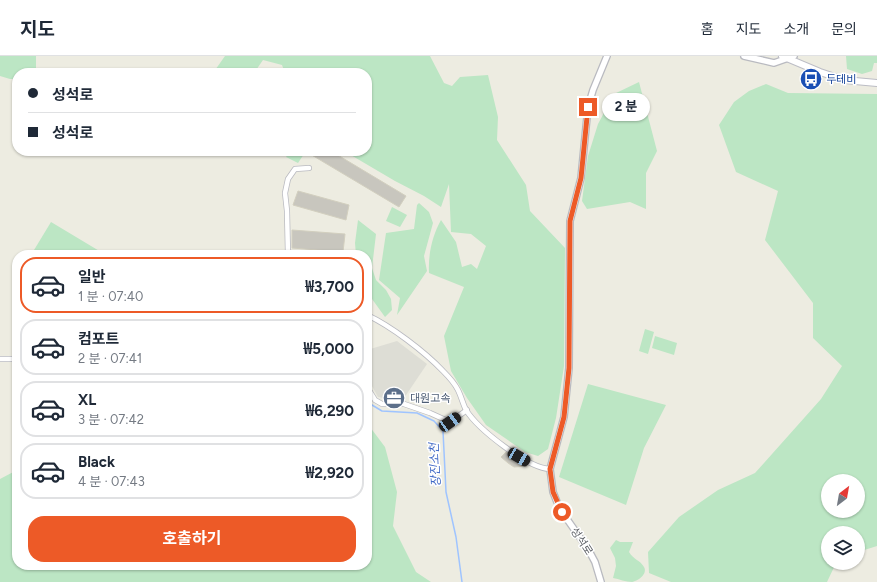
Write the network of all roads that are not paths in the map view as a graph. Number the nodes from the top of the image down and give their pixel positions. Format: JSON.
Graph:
{"nodes":[{"id":1,"x":607,"y":56,"type":"edge"},
{"id":2,"x":744,"y":56,"type":"edge"},
{"id":3,"x":794,"y":56,"type":"edge"},
{"id":4,"x":784,"y":58,"type":"edge"},
{"id":5,"x":877,"y":83,"type":"edge"},
{"id":6,"x":309,"y":168,"type":"dead end"},
{"id":7,"x":288,"y":250,"type":"edge"},
{"id":8,"x":372,"y":318,"type":"edge"},
{"id":9,"x":0,"y":359,"type":"edge"},
{"id":10,"x":12,"y":359,"type":"edge"},
{"id":11,"x":372,"y":395,"type":"edge"},
{"id":12,"x":467,"y":410,"type":"junction"},
{"id":13,"x":550,"y":469,"type":"junction"},
{"id":14,"x":601,"y":582,"type":"edge"}],
"edges":[{"from":1,"to":13,"type":"street","name":"성석로"},
{"from":2,"to":4,"type":"street"},
{"from":3,"to":4,"type":"street"},
{"from":4,"to":5,"type":"main road"},
{"from":6,"to":7,"type":"street"},
{"from":8,"to":12,"type":"street"},
{"from":9,"to":10,"type":"street"},
{"from":11,"to":12,"type":"street"},
{"from":12,"to":13,"type":"street"},
{"from":13,"to":14,"type":"street","name":"성석로"}]}
